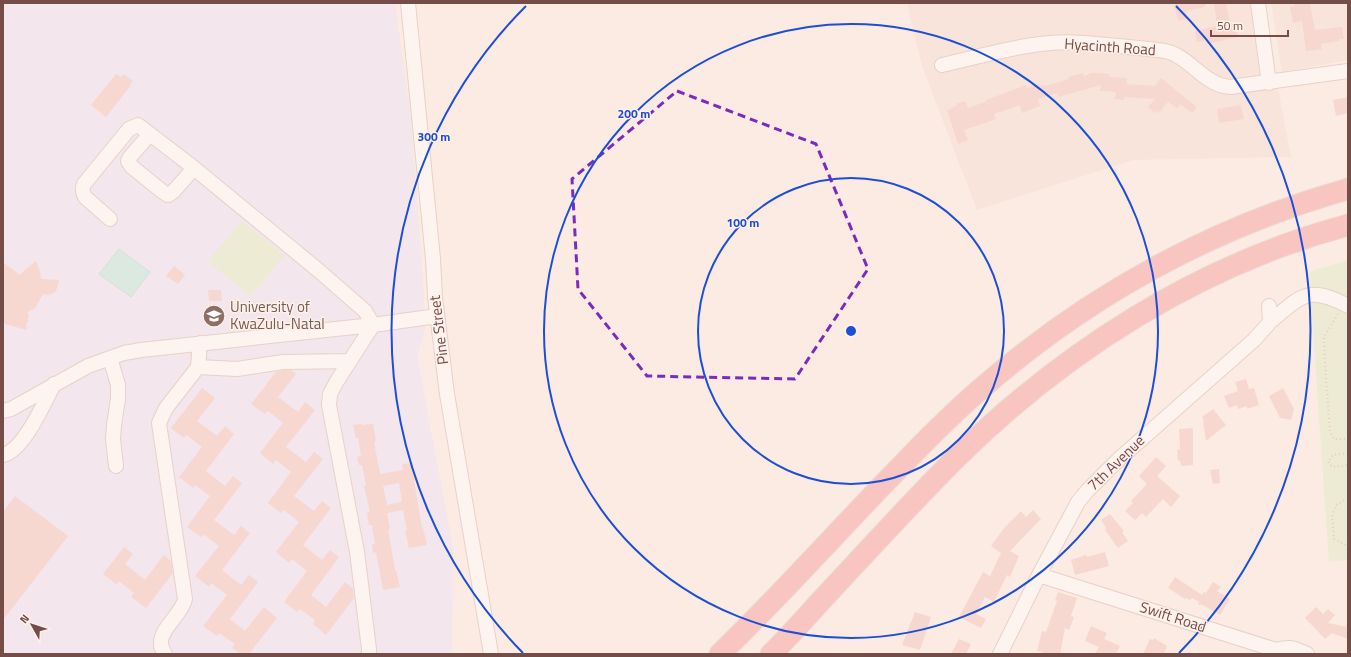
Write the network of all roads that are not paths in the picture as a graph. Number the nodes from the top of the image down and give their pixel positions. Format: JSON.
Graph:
{"nodes":[{"id":1,"x":408,"y":3,"type":"edge"},
{"id":2,"x":1258,"y":3,"type":"edge"},
{"id":3,"x":942,"y":65,"type":"dead end"},
{"id":4,"x":1348,"y":71,"type":"edge"},
{"id":5,"x":1269,"y":83,"type":"junction"},
{"id":6,"x":150,"y":134,"type":"junction"},
{"id":7,"x":194,"y":168,"type":"junction"},
{"id":8,"x":1348,"y":189,"type":"edge"},
{"id":9,"x":110,"y":220,"type":"dead end"},
{"id":10,"x":1348,"y":225,"type":"edge"},
{"id":11,"x":1346,"y":305,"type":"edge"},
{"id":12,"x":1268,"y":306,"type":"dead end"},
{"id":13,"x":437,"y":316,"type":"junction"},
{"id":14,"x":1270,"y":322,"type":"junction"},
{"id":15,"x":373,"y":325,"type":"junction"},
{"id":16,"x":200,"y":343,"type":"junction"},
{"id":17,"x":110,"y":358,"type":"junction"},
{"id":18,"x":350,"y":361,"type":"junction"},
{"id":19,"x":198,"y":367,"type":"junction"},
{"id":20,"x":54,"y":384,"type":"junction"},
{"id":21,"x":3,"y":411,"type":"edge"},
{"id":22,"x":3,"y":455,"type":"edge"},
{"id":23,"x":116,"y":466,"type":"dead end"},
{"id":24,"x":1039,"y":575,"type":"junction"},
{"id":25,"x":1275,"y":652,"type":"edge"},
{"id":26,"x":165,"y":654,"type":"edge"},
{"id":27,"x":369,"y":654,"type":"edge"},
{"id":28,"x":491,"y":654,"type":"edge"},
{"id":29,"x":720,"y":654,"type":"edge"},
{"id":30,"x":771,"y":654,"type":"edge"},
{"id":31,"x":1000,"y":654,"type":"edge"},
{"id":32,"x":1307,"y":654,"type":"edge"}],
"edges":[{"from":1,"to":13,"type":"street","name":"Pine Street"},
{"from":2,"to":5,"type":"street"},
{"from":3,"to":5,"type":"street","name":"Hyacinth Road"},
{"from":4,"to":5,"type":"street","name":"Hyacinth Road"},
{"from":6,"to":7,"type":"street"},
{"from":6,"to":7,"type":"street"},
{"from":6,"to":9,"type":"street"},
{"from":7,"to":15,"type":"street"},
{"from":8,"to":29,"type":"highway"},
{"from":10,"to":30,"type":"highway"},
{"from":11,"to":14,"type":"street","name":"7th Avenue"},
{"from":12,"to":14,"type":"street"},
{"from":13,"to":15,"type":"street"},
{"from":13,"to":28,"type":"street","name":"Pine Street"},
{"from":14,"to":24,"type":"street","name":"7th Avenue"},
{"from":15,"to":16,"type":"street"},
{"from":15,"to":18,"type":"street"},
{"from":16,"to":17,"type":"street"},
{"from":16,"to":19,"type":"street"},
{"from":17,"to":20,"type":"street"},
{"from":17,"to":23,"type":"street"},
{"from":18,"to":19,"type":"street"},
{"from":18,"to":27,"type":"street"},
{"from":19,"to":26,"type":"street"},
{"from":20,"to":21,"type":"street"},
{"from":20,"to":22,"type":"street"},
{"from":24,"to":25,"type":"street","name":"Swift Road"},
{"from":24,"to":31,"type":"street","name":"7th Avenue"},
{"from":25,"to":32,"type":"street","name":"Swift Road"}]}
